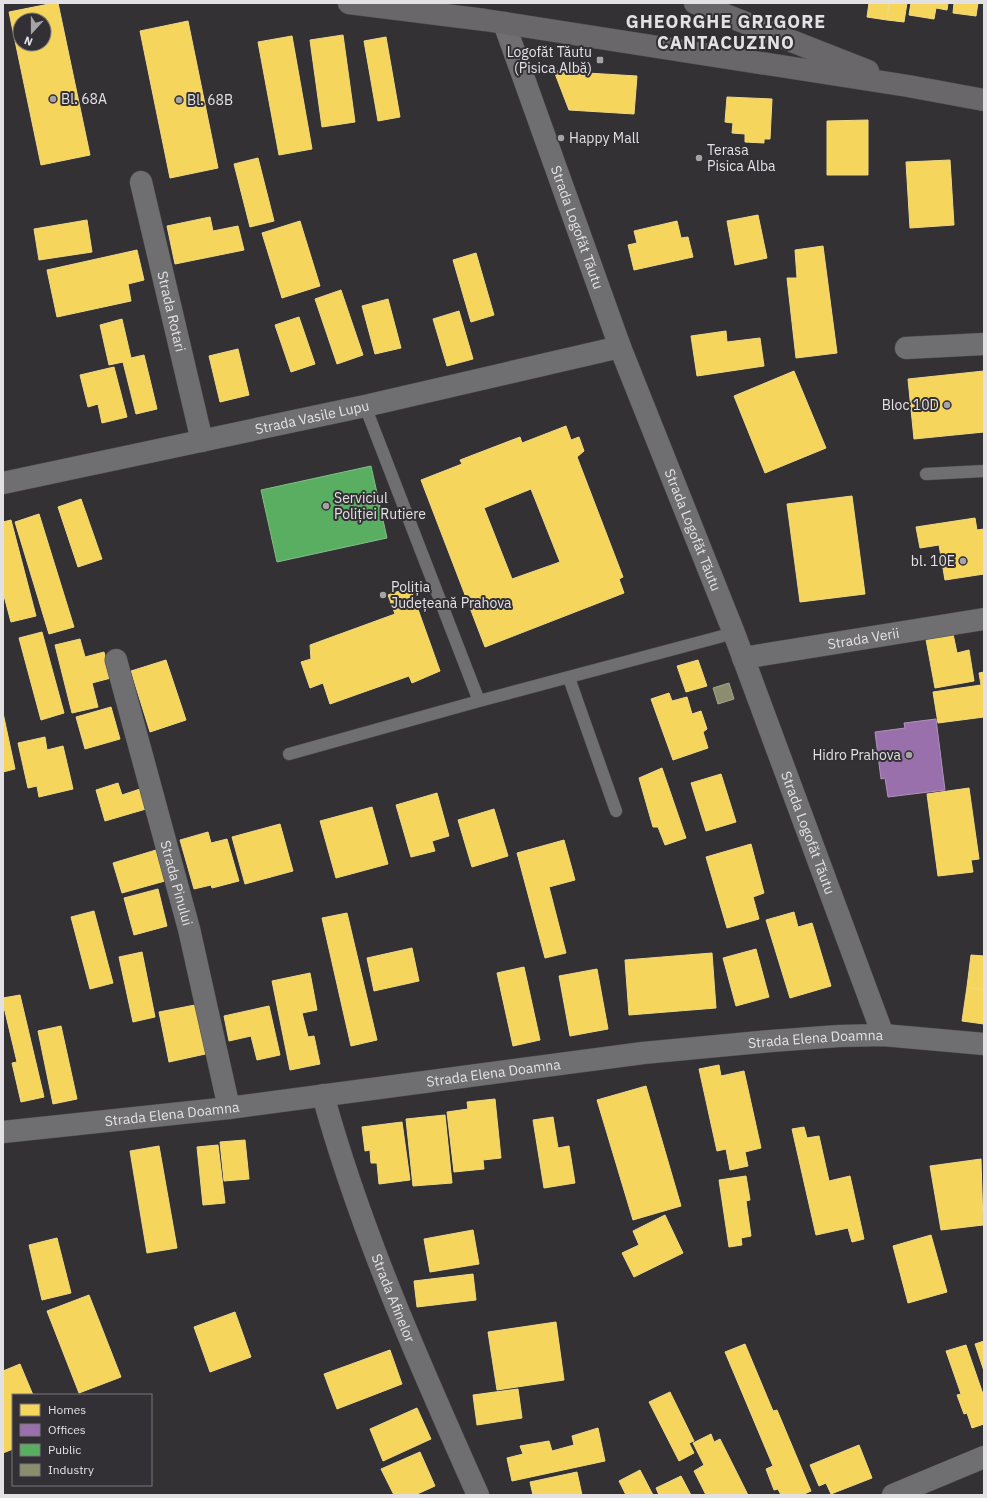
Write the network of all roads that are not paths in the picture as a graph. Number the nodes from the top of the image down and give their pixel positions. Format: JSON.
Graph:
{"nodes":[{"id":1,"x":349,"y":3,"type":"edge"},
{"id":2,"x":695,"y":3,"type":"edge"},
{"id":3,"x":456,"y":9,"type":"edge"},
{"id":4,"x":504,"y":23,"type":"junction"},
{"id":5,"x":908,"y":86,"type":"junction"},
{"id":6,"x":984,"y":100,"type":"edge"},
{"id":7,"x":141,"y":182,"type":"dead end"},
{"id":8,"x":984,"y":344,"type":"edge"},
{"id":9,"x":620,"y":347,"type":"junction"},
{"id":10,"x":906,"y":348,"type":"dead end"},
{"id":11,"x":365,"y":406,"type":"junction"},
{"id":12,"x":202,"y":441,"type":"junction"},
{"id":13,"x":984,"y":471,"type":"edge"},
{"id":14,"x":926,"y":474,"type":"dead end"},
{"id":15,"x":3,"y":484,"type":"edge"},
{"id":16,"x":984,"y":619,"type":"edge"},
{"id":17,"x":734,"y":633,"type":"junction"},
{"id":18,"x":743,"y":658,"type":"junction"},
{"id":19,"x":116,"y":660,"type":"dead end"},
{"id":20,"x":569,"y":678,"type":"junction"},
{"id":21,"x":479,"y":701,"type":"junction"},
{"id":22,"x":289,"y":754,"type":"dead end"},
{"id":23,"x":616,"y":811,"type":"dead end"},
{"id":24,"x":883,"y":1035,"type":"junction"},
{"id":25,"x":984,"y":1044,"type":"edge"},
{"id":26,"x":323,"y":1095,"type":"junction"},
{"id":27,"x":229,"y":1108,"type":"junction"},
{"id":28,"x":3,"y":1132,"type":"edge"},
{"id":29,"x":984,"y":1457,"type":"edge"},
{"id":30,"x":478,"y":1495,"type":"edge"},
{"id":31,"x":893,"y":1495,"type":"edge"}],
"edges":[{"from":1,"to":3,"type":"main road"},
{"from":2,"to":5,"type":"main road"},
{"from":3,"to":4,"type":"main road"},
{"from":4,"to":5,"type":"main road"},
{"from":4,"to":9,"type":"street","name":"Strada Logofăt Tăutu"},
{"from":5,"to":6,"type":"main road"},
{"from":7,"to":12,"type":"street","name":"Strada Rotari"},
{"from":8,"to":10,"type":"street"},
{"from":9,"to":11,"type":"street","name":"Strada Vasile Lupu"},
{"from":9,"to":17,"type":"street","name":"Strada Logofăt Tăutu"},
{"from":11,"to":12,"type":"street","name":"Strada Vasile Lupu"},
{"from":11,"to":21,"type":"lane"},
{"from":12,"to":15,"type":"street","name":"Strada Vasile Lupu"},
{"from":13,"to":14,"type":"lane"},
{"from":16,"to":18,"type":"street","name":"Strada Verii"},
{"from":17,"to":18,"type":"street","name":"Strada Logofăt Tăutu"},
{"from":17,"to":20,"type":"lane"},
{"from":18,"to":24,"type":"street","name":"Strada Logofăt Tăutu"},
{"from":19,"to":27,"type":"street","name":"Strada Pinului"},
{"from":20,"to":21,"type":"lane"},
{"from":20,"to":23,"type":"lane"},
{"from":21,"to":22,"type":"lane"},
{"from":24,"to":25,"type":"street","name":"Strada Elena Doamna"},
{"from":24,"to":26,"type":"street","name":"Strada Elena Doamna"},
{"from":26,"to":27,"type":"street","name":"Strada Elena Doamna"},
{"from":26,"to":30,"type":"street","name":"Strada Afinelor"},
{"from":27,"to":28,"type":"street","name":"Strada Elena Doamna"},
{"from":29,"to":31,"type":"street"}]}
